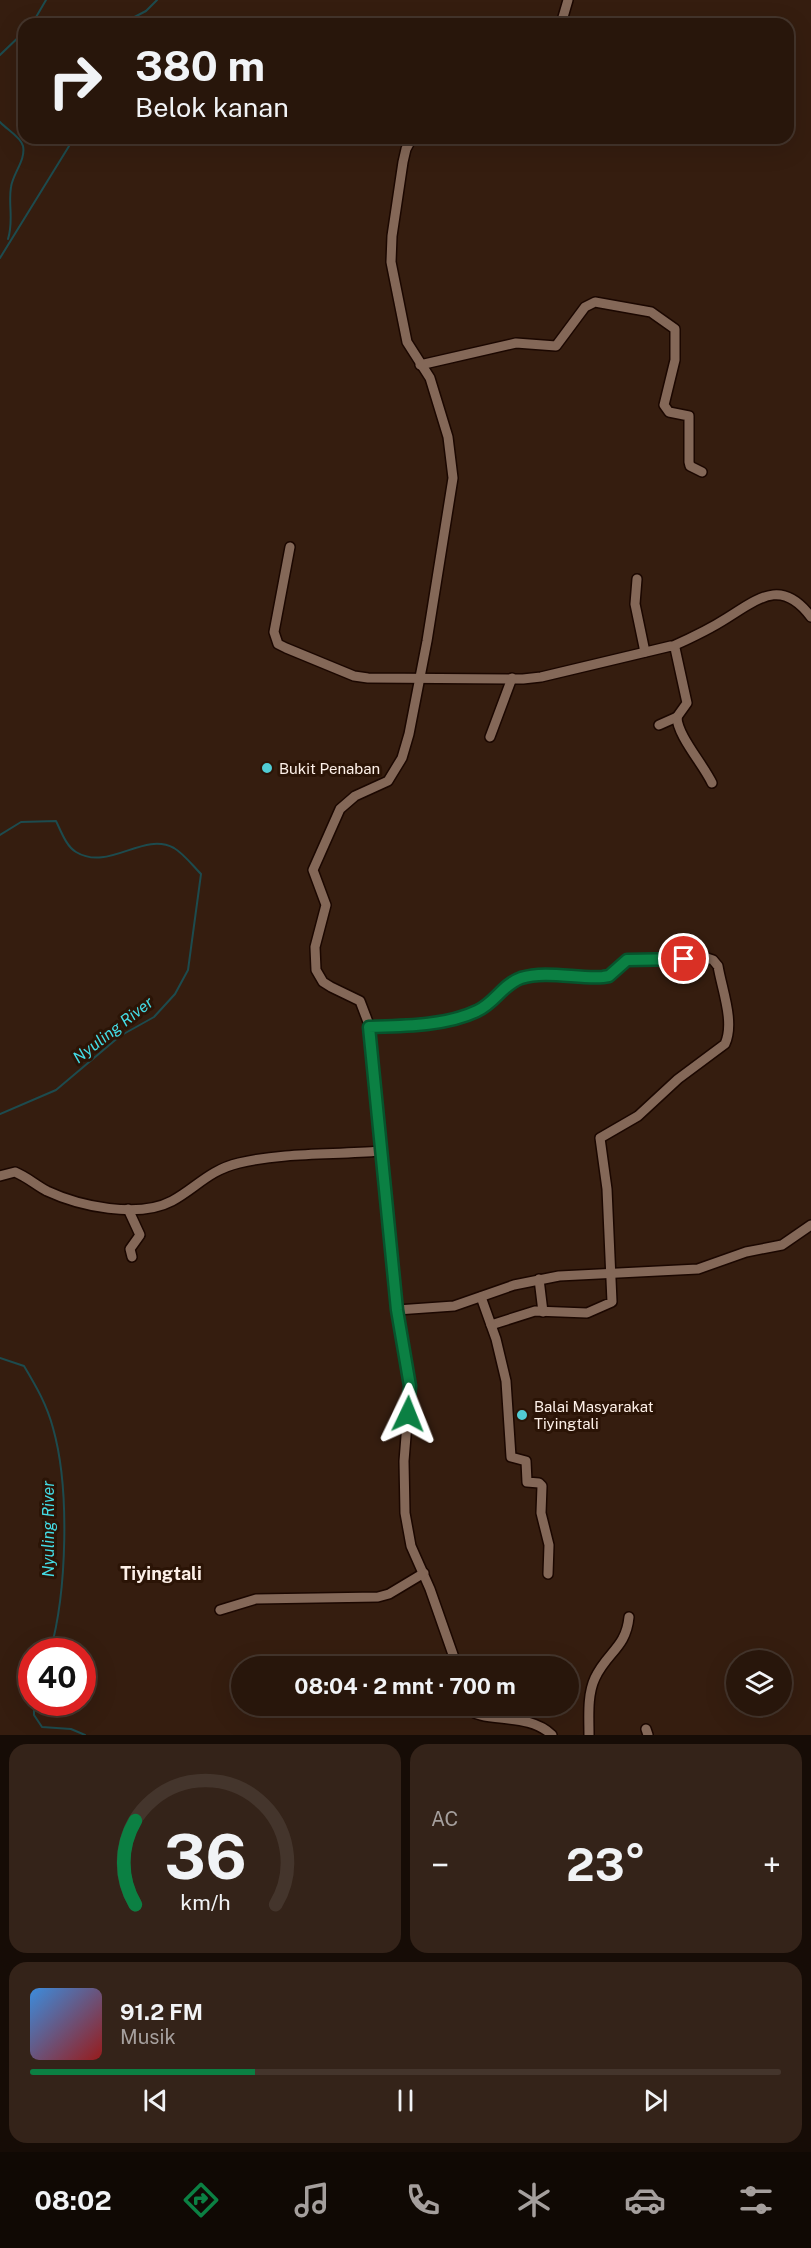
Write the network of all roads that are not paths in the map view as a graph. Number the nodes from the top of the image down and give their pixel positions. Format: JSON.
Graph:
{"nodes":[{"id":1,"x":568,"y":0,"type":"edge"},
{"id":2,"x":563,"y":18,"type":"edge"},
{"id":3,"x":409,"y":144,"type":"edge"},
{"id":4,"x":420,"y":365,"type":"junction"},
{"id":5,"x":702,"y":472,"type":"dead end"},
{"id":6,"x":290,"y":547,"type":"dead end"},
{"id":7,"x":637,"y":579,"type":"dead end"},
{"id":8,"x":811,"y":617,"type":"edge"},
{"id":9,"x":673,"y":646,"type":"junction"},
{"id":10,"x":645,"y":652,"type":"junction"},
{"id":11,"x":512,"y":678,"type":"junction"},
{"id":12,"x":418,"y":679,"type":"junction"},
{"id":13,"x":677,"y":717,"type":"junction"},
{"id":14,"x":659,"y":724,"type":"dead end"},
{"id":15,"x":490,"y":737,"type":"dead end"},
{"id":16,"x":712,"y":783,"type":"dead end"},
{"id":17,"x":369,"y":1027,"type":"junction"},
{"id":18,"x":380,"y":1151,"type":"junction"},
{"id":19,"x":0,"y":1176,"type":"edge"},
{"id":20,"x":128,"y":1209,"type":"junction"},
{"id":21,"x":811,"y":1225,"type":"edge"},
{"id":22,"x":132,"y":1257,"type":"dead end"},
{"id":23,"x":611,"y":1271,"type":"junction"},
{"id":24,"x":539,"y":1279,"type":"junction"},
{"id":25,"x":481,"y":1297,"type":"junction"},
{"id":26,"x":397,"y":1310,"type":"junction"},
{"id":27,"x":543,"y":1312,"type":"junction"},
{"id":28,"x":491,"y":1325,"type":"junction"},
{"id":29,"x":424,"y":1573,"type":"junction"},
{"id":30,"x":548,"y":1574,"type":"dead end"},
{"id":31,"x":219,"y":1610,"type":"dead end"},
{"id":32,"x":629,"y":1617,"type":"dead end"},
{"id":33,"x":453,"y":1656,"type":"edge"},
{"id":34,"x":494,"y":1716,"type":"edge"},
{"id":35,"x":552,"y":1735,"type":"edge"},
{"id":36,"x":589,"y":1735,"type":"edge"}],
"edges":[{"from":1,"to":2,"type":"street"},
{"from":3,"to":4,"type":"street"},
{"from":4,"to":5,"type":"street"},
{"from":4,"to":12,"type":"street"},
{"from":6,"to":12,"type":"street"},
{"from":7,"to":10,"type":"street"},
{"from":8,"to":9,"type":"street"},
{"from":9,"to":10,"type":"street"},
{"from":9,"to":13,"type":"street"},
{"from":10,"to":11,"type":"street"},
{"from":11,"to":12,"type":"street"},
{"from":11,"to":15,"type":"street"},
{"from":12,"to":17,"type":"street"},
{"from":13,"to":14,"type":"street"},
{"from":13,"to":16,"type":"street"},
{"from":17,"to":18,"type":"street"},
{"from":17,"to":23,"type":"street"},
{"from":18,"to":20,"type":"street"},
{"from":18,"to":26,"type":"street"},
{"from":19,"to":20,"type":"street"},
{"from":20,"to":22,"type":"street"},
{"from":21,"to":23,"type":"street"},
{"from":23,"to":24,"type":"street"},
{"from":23,"to":27,"type":"street"},
{"from":24,"to":25,"type":"street"},
{"from":24,"to":27,"type":"street"},
{"from":25,"to":26,"type":"street"},
{"from":25,"to":28,"type":"street"},
{"from":26,"to":29,"type":"street"},
{"from":27,"to":28,"type":"street"},
{"from":28,"to":30,"type":"street"},
{"from":29,"to":31,"type":"street"},
{"from":29,"to":33,"type":"street"},
{"from":32,"to":36,"type":"street"},
{"from":34,"to":35,"type":"street"}]}
